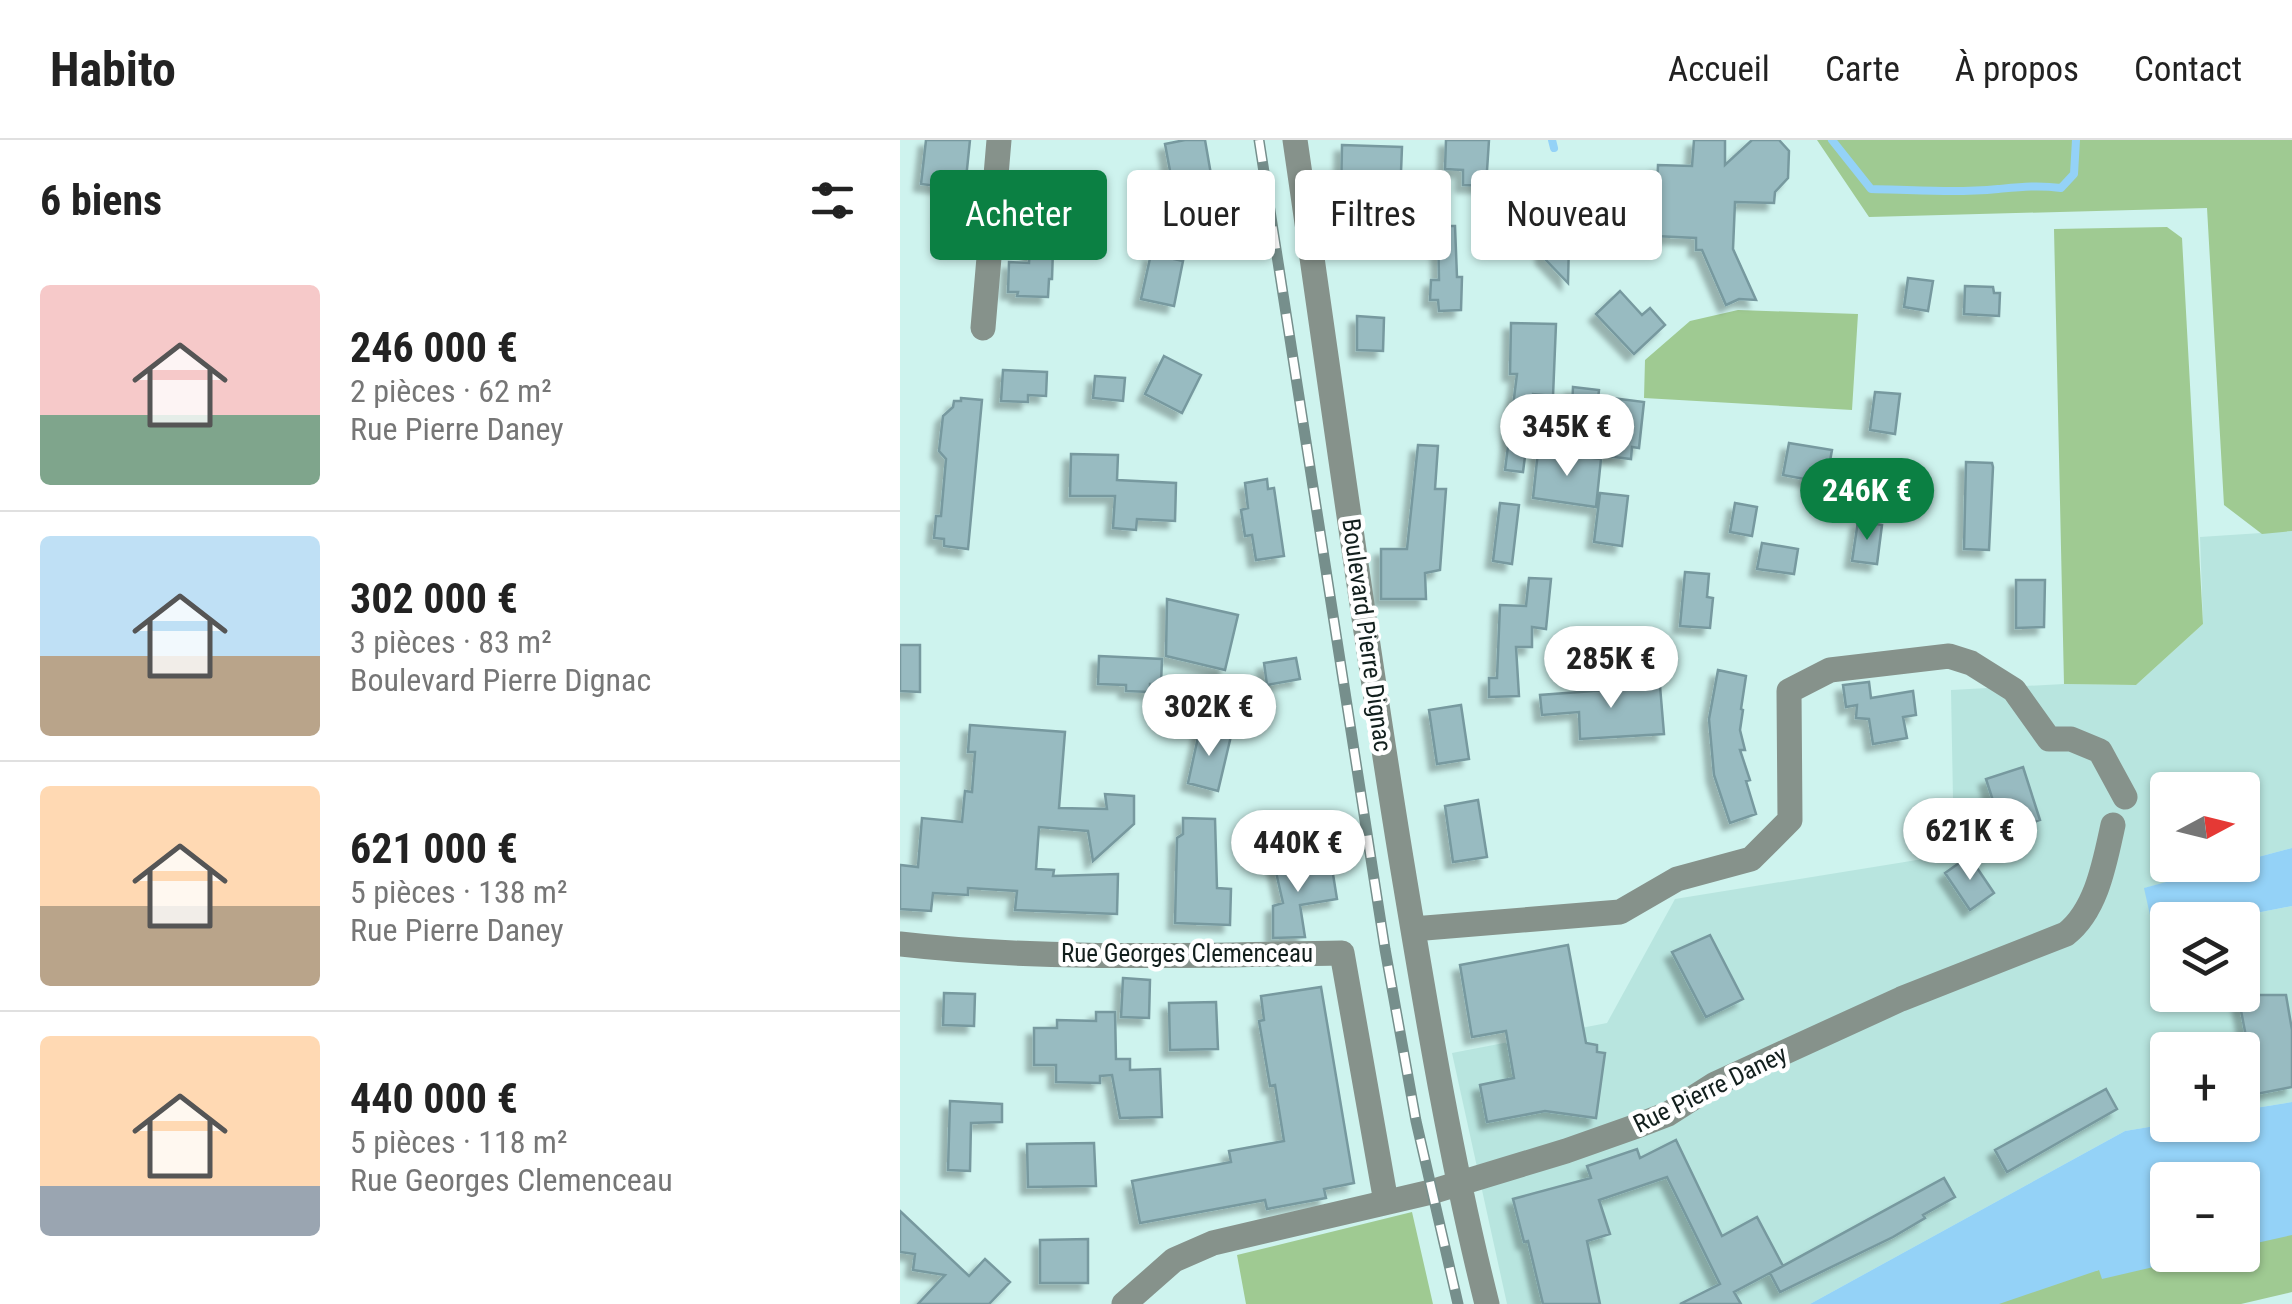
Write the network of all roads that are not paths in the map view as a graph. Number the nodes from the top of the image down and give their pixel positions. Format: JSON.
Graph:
{"nodes":[{"id":1,"x":999,"y":140,"type":"edge"},
{"id":2,"x":1295,"y":140,"type":"edge"},
{"id":3,"x":983,"y":328,"type":"dead end"},
{"id":4,"x":2124,"y":797,"type":"dead end"},
{"id":5,"x":2113,"y":825,"type":"dead end"},
{"id":6,"x":1413,"y":928,"type":"junction"},
{"id":7,"x":900,"y":944,"type":"edge"},
{"id":8,"x":1458,"y":1184,"type":"junction"},
{"id":9,"x":1386,"y":1202,"type":"junction"},
{"id":10,"x":1124,"y":1304,"type":"edge"},
{"id":11,"x":1487,"y":1304,"type":"edge"}],
"edges":[{"from":1,"to":3,"type":"street"},
{"from":2,"to":6,"type":"street","name":"Boulevard Pierre Dignac"},
{"from":4,"to":6,"type":"street"},
{"from":5,"to":8,"type":"street","name":"Rue Pierre Daney"},
{"from":6,"to":8,"type":"street","name":"Boulevard Pierre Dignac"},
{"from":7,"to":9,"type":"street","name":"Rue Georges Clemenceau"},
{"from":8,"to":9,"type":"street","name":"Rue Pierre Daney"},
{"from":8,"to":11,"type":"street","name":"Boulevard Pierre Dignac"},
{"from":9,"to":10,"type":"street","name":"Rue Pierre Daney"}]}
